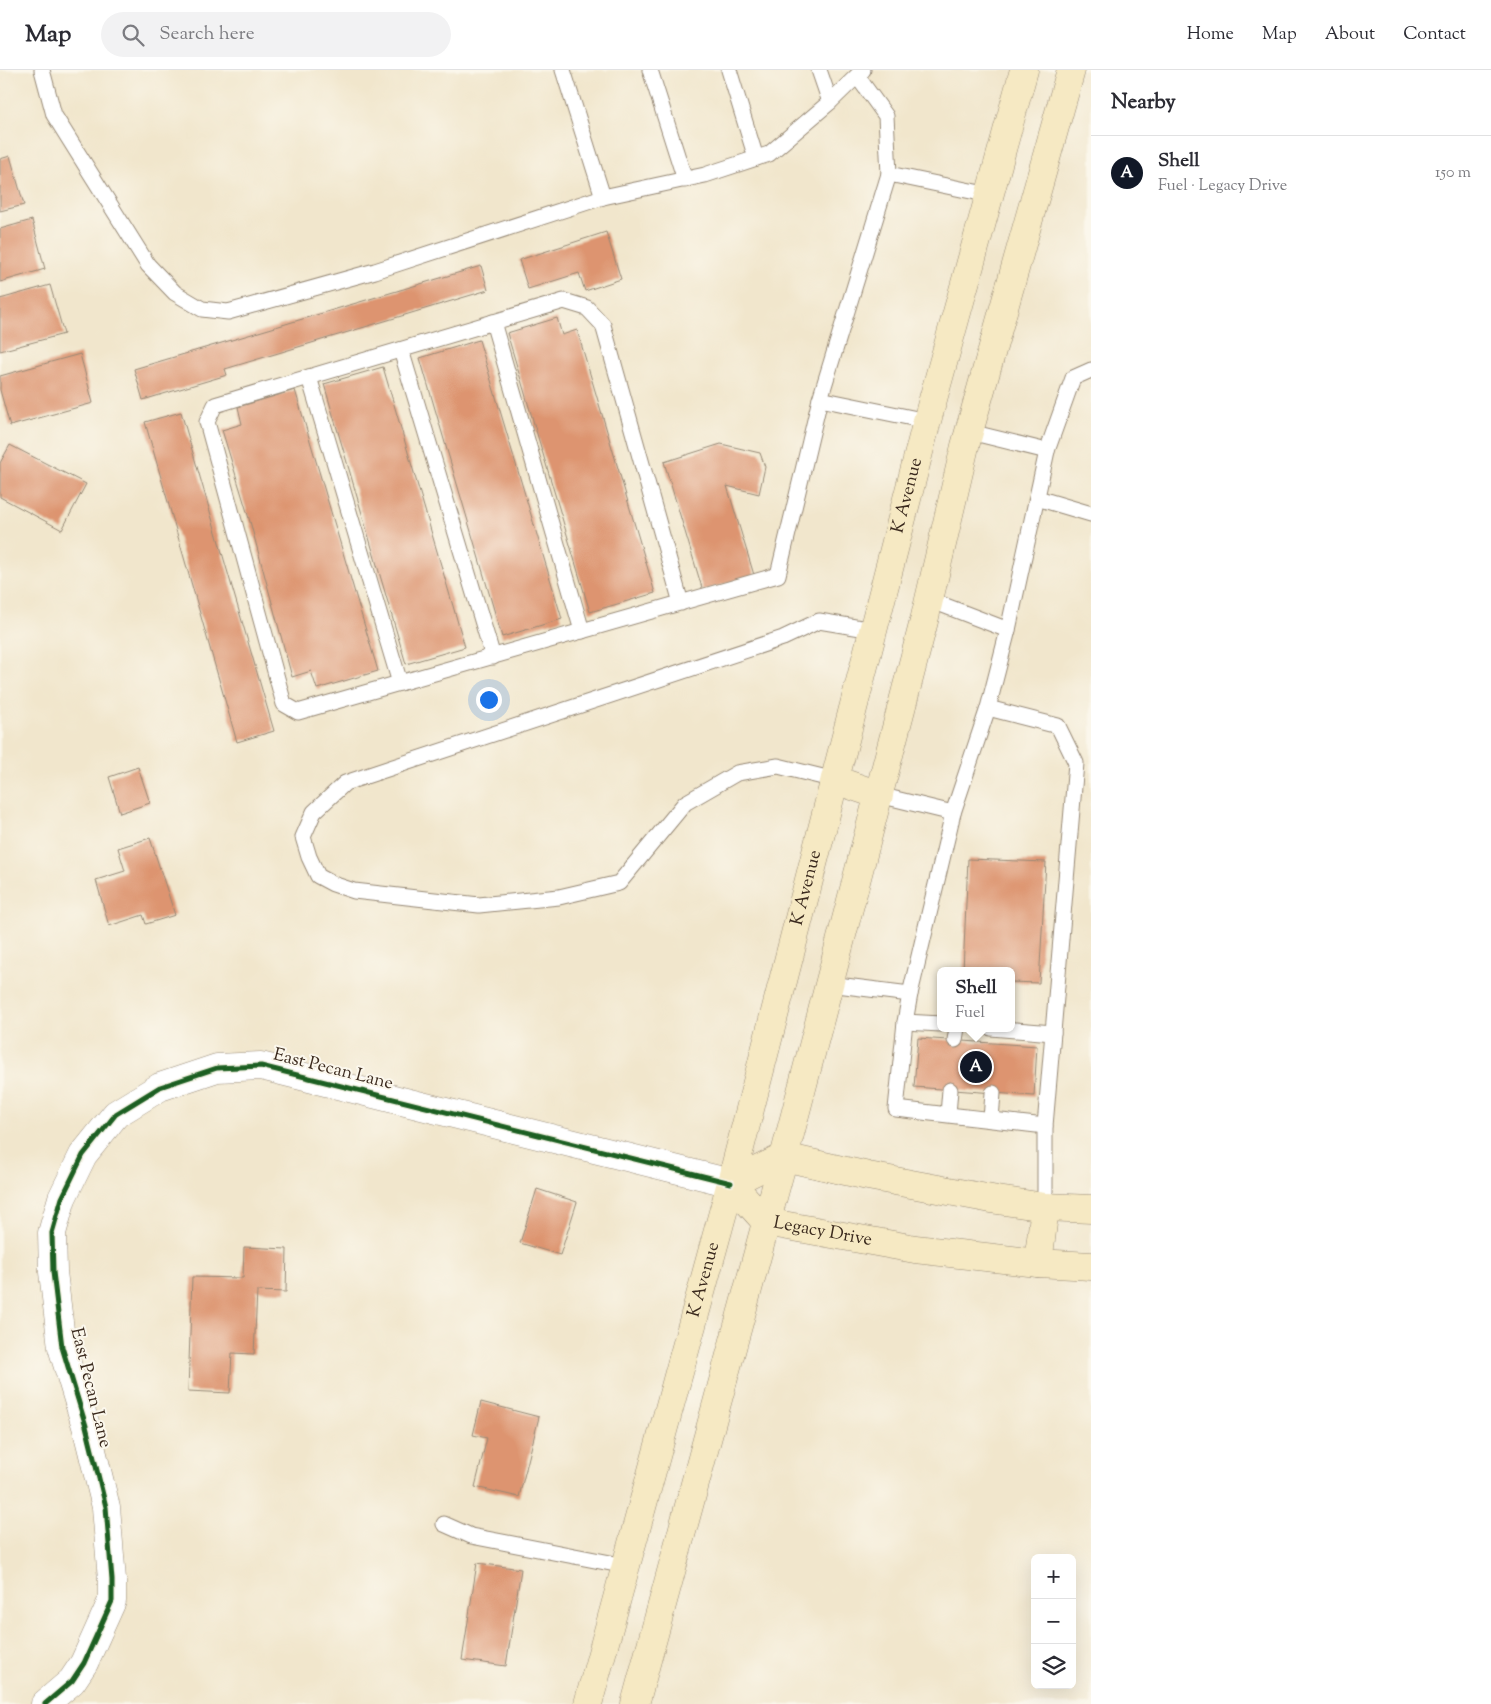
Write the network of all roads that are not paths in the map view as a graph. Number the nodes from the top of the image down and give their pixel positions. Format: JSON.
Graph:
{"nodes":[{"id":1,"x":42,"y":70,"type":"edge"},
{"id":2,"x":563,"y":70,"type":"edge"},
{"id":3,"x":650,"y":70,"type":"edge"},
{"id":4,"x":729,"y":70,"type":"edge"},
{"id":5,"x":819,"y":70,"type":"edge"},
{"id":6,"x":1024,"y":70,"type":"edge"},
{"id":7,"x":1071,"y":70,"type":"edge"},
{"id":8,"x":860,"y":73,"type":"edge"},
{"id":9,"x":830,"y":102,"type":"junction"},
{"id":10,"x":756,"y":158,"type":"junction"},
{"id":11,"x":889,"y":174,"type":"junction"},
{"id":12,"x":684,"y":180,"type":"junction"},
{"id":13,"x":990,"y":195,"type":"junction"},
{"id":14,"x":603,"y":198,"type":"junction"},
{"id":15,"x":492,"y":322,"type":"junction"},
{"id":16,"x":401,"y":350,"type":"junction"},
{"id":17,"x":1091,"y":370,"type":"edge"},
{"id":18,"x":309,"y":377,"type":"junction"},
{"id":19,"x":820,"y":399,"type":"junction"},
{"id":20,"x":927,"y":421,"type":"junction"},
{"id":21,"x":970,"y":432,"type":"junction"},
{"id":22,"x":1047,"y":451,"type":"junction"},
{"id":23,"x":1037,"y":498,"type":"junction"},
{"id":24,"x":1091,"y":514,"type":"edge"},
{"id":25,"x":930,"y":600,"type":"junction"},
{"id":26,"x":681,"y":603,"type":"junction"},
{"id":27,"x":873,"y":630,"type":"junction"},
{"id":28,"x":1008,"y":630,"type":"junction"},
{"id":29,"x":582,"y":631,"type":"junction"},
{"id":30,"x":492,"y":657,"type":"junction"},
{"id":31,"x":400,"y":683,"type":"junction"},
{"id":32,"x":988,"y":708,"type":"junction"},
{"id":33,"x":835,"y":780,"type":"junction"},
{"id":34,"x":878,"y":795,"type":"junction"},
{"id":35,"x":953,"y":813,"type":"junction"},
{"id":36,"x":829,"y":984,"type":"junction"},
{"id":37,"x":910,"y":994,"type":"junction"},
{"id":38,"x":905,"y":1022,"type":"junction"},
{"id":39,"x":937,"y":1024,"type":"edge"},
{"id":40,"x":1053,"y":1033,"type":"junction"},
{"id":41,"x":998,"y":1036,"type":"edge"},
{"id":42,"x":950,"y":1090,"type":"dead end"},
{"id":43,"x":993,"y":1093,"type":"dead end"},
{"id":44,"x":948,"y":1114,"type":"junction"},
{"id":45,"x":991,"y":1119,"type":"junction"},
{"id":46,"x":1045,"y":1126,"type":"junction"},
{"id":47,"x":784,"y":1157,"type":"junction"},
{"id":48,"x":731,"y":1183,"type":"junction"},
{"id":49,"x":1045,"y":1207,"type":"junction"},
{"id":50,"x":1091,"y":1209,"type":"edge"},
{"id":51,"x":766,"y":1222,"type":"junction"},
{"id":52,"x":1038,"y":1263,"type":"junction"},
{"id":53,"x":1091,"y":1266,"type":"edge"},
{"id":54,"x":444,"y":1524,"type":"dead end"},
{"id":55,"x":626,"y":1566,"type":"junction"},
{"id":56,"x":45,"y":1704,"type":"edge"},
{"id":57,"x":588,"y":1704,"type":"edge"},
{"id":58,"x":635,"y":1704,"type":"edge"}],
"edges":[{"from":1,"to":14,"type":"lane"},
{"from":2,"to":14,"type":"lane"},
{"from":3,"to":12,"type":"lane"},
{"from":4,"to":10,"type":"lane"},
{"from":5,"to":9,"type":"lane"},
{"from":6,"to":13,"type":"main road","name":"K Avenue"},
{"from":7,"to":21,"type":"main road"},
{"from":8,"to":9,"type":"lane"},
{"from":8,"to":11,"type":"lane"},
{"from":9,"to":10,"type":"lane"},
{"from":10,"to":12,"type":"lane"},
{"from":11,"to":13,"type":"lane"},
{"from":11,"to":19,"type":"lane"},
{"from":12,"to":14,"type":"lane"},
{"from":13,"to":20,"type":"main road","name":"K Avenue"},
{"from":15,"to":16,"type":"lane"},
{"from":15,"to":26,"type":"lane"},
{"from":15,"to":29,"type":"lane"},
{"from":16,"to":18,"type":"lane"},
{"from":16,"to":30,"type":"lane"},
{"from":17,"to":22,"type":"lane"},
{"from":18,"to":31,"type":"lane"},
{"from":18,"to":31,"type":"lane"},
{"from":19,"to":20,"type":"lane"},
{"from":19,"to":26,"type":"lane"},
{"from":20,"to":21,"type":"main road"},
{"from":20,"to":27,"type":"main road","name":"K Avenue"},
{"from":21,"to":22,"type":"lane"},
{"from":21,"to":25,"type":"main road"},
{"from":22,"to":23,"type":"lane"},
{"from":23,"to":24,"type":"lane"},
{"from":23,"to":28,"type":"lane"},
{"from":25,"to":28,"type":"lane"},
{"from":25,"to":34,"type":"main road"},
{"from":26,"to":29,"type":"lane"},
{"from":27,"to":33,"type":"main road","name":"K Avenue"},
{"from":27,"to":33,"type":"lane"},
{"from":28,"to":32,"type":"lane"},
{"from":29,"to":30,"type":"lane"},
{"from":30,"to":31,"type":"lane"},
{"from":32,"to":35,"type":"lane"},
{"from":32,"to":40,"type":"lane"},
{"from":33,"to":34,"type":"main road"},
{"from":33,"to":48,"type":"main road","name":"K Avenue"},
{"from":34,"to":35,"type":"lane"},
{"from":34,"to":36,"type":"main road"},
{"from":35,"to":37,"type":"lane"},
{"from":36,"to":37,"type":"lane"},
{"from":36,"to":47,"type":"main road"},
{"from":37,"to":38,"type":"lane"},
{"from":38,"to":39,"type":"lane"},
{"from":38,"to":44,"type":"lane"},
{"from":40,"to":41,"type":"lane"},
{"from":40,"to":46,"type":"lane"},
{"from":42,"to":44,"type":"lane"},
{"from":43,"to":45,"type":"lane"},
{"from":44,"to":45,"type":"lane"},
{"from":45,"to":46,"type":"lane"},
{"from":46,"to":49,"type":"lane"},
{"from":47,"to":48,"type":"main road"},
{"from":47,"to":49,"type":"main road"},
{"from":47,"to":51,"type":"main road"},
{"from":48,"to":51,"type":"main road","name":"Legacy Drive"},
{"from":48,"to":55,"type":"main road","name":"K Avenue"},
{"from":48,"to":56,"type":"street","name":"East Pecan Lane"},
{"from":49,"to":50,"type":"main road"},
{"from":49,"to":52,"type":"main road"},
{"from":51,"to":52,"type":"main road","name":"Legacy Drive"},
{"from":51,"to":58,"type":"main road"},
{"from":52,"to":53,"type":"main road","name":"Legacy Drive"},
{"from":54,"to":55,"type":"lane"},
{"from":55,"to":57,"type":"main road","name":"K Avenue"}]}
